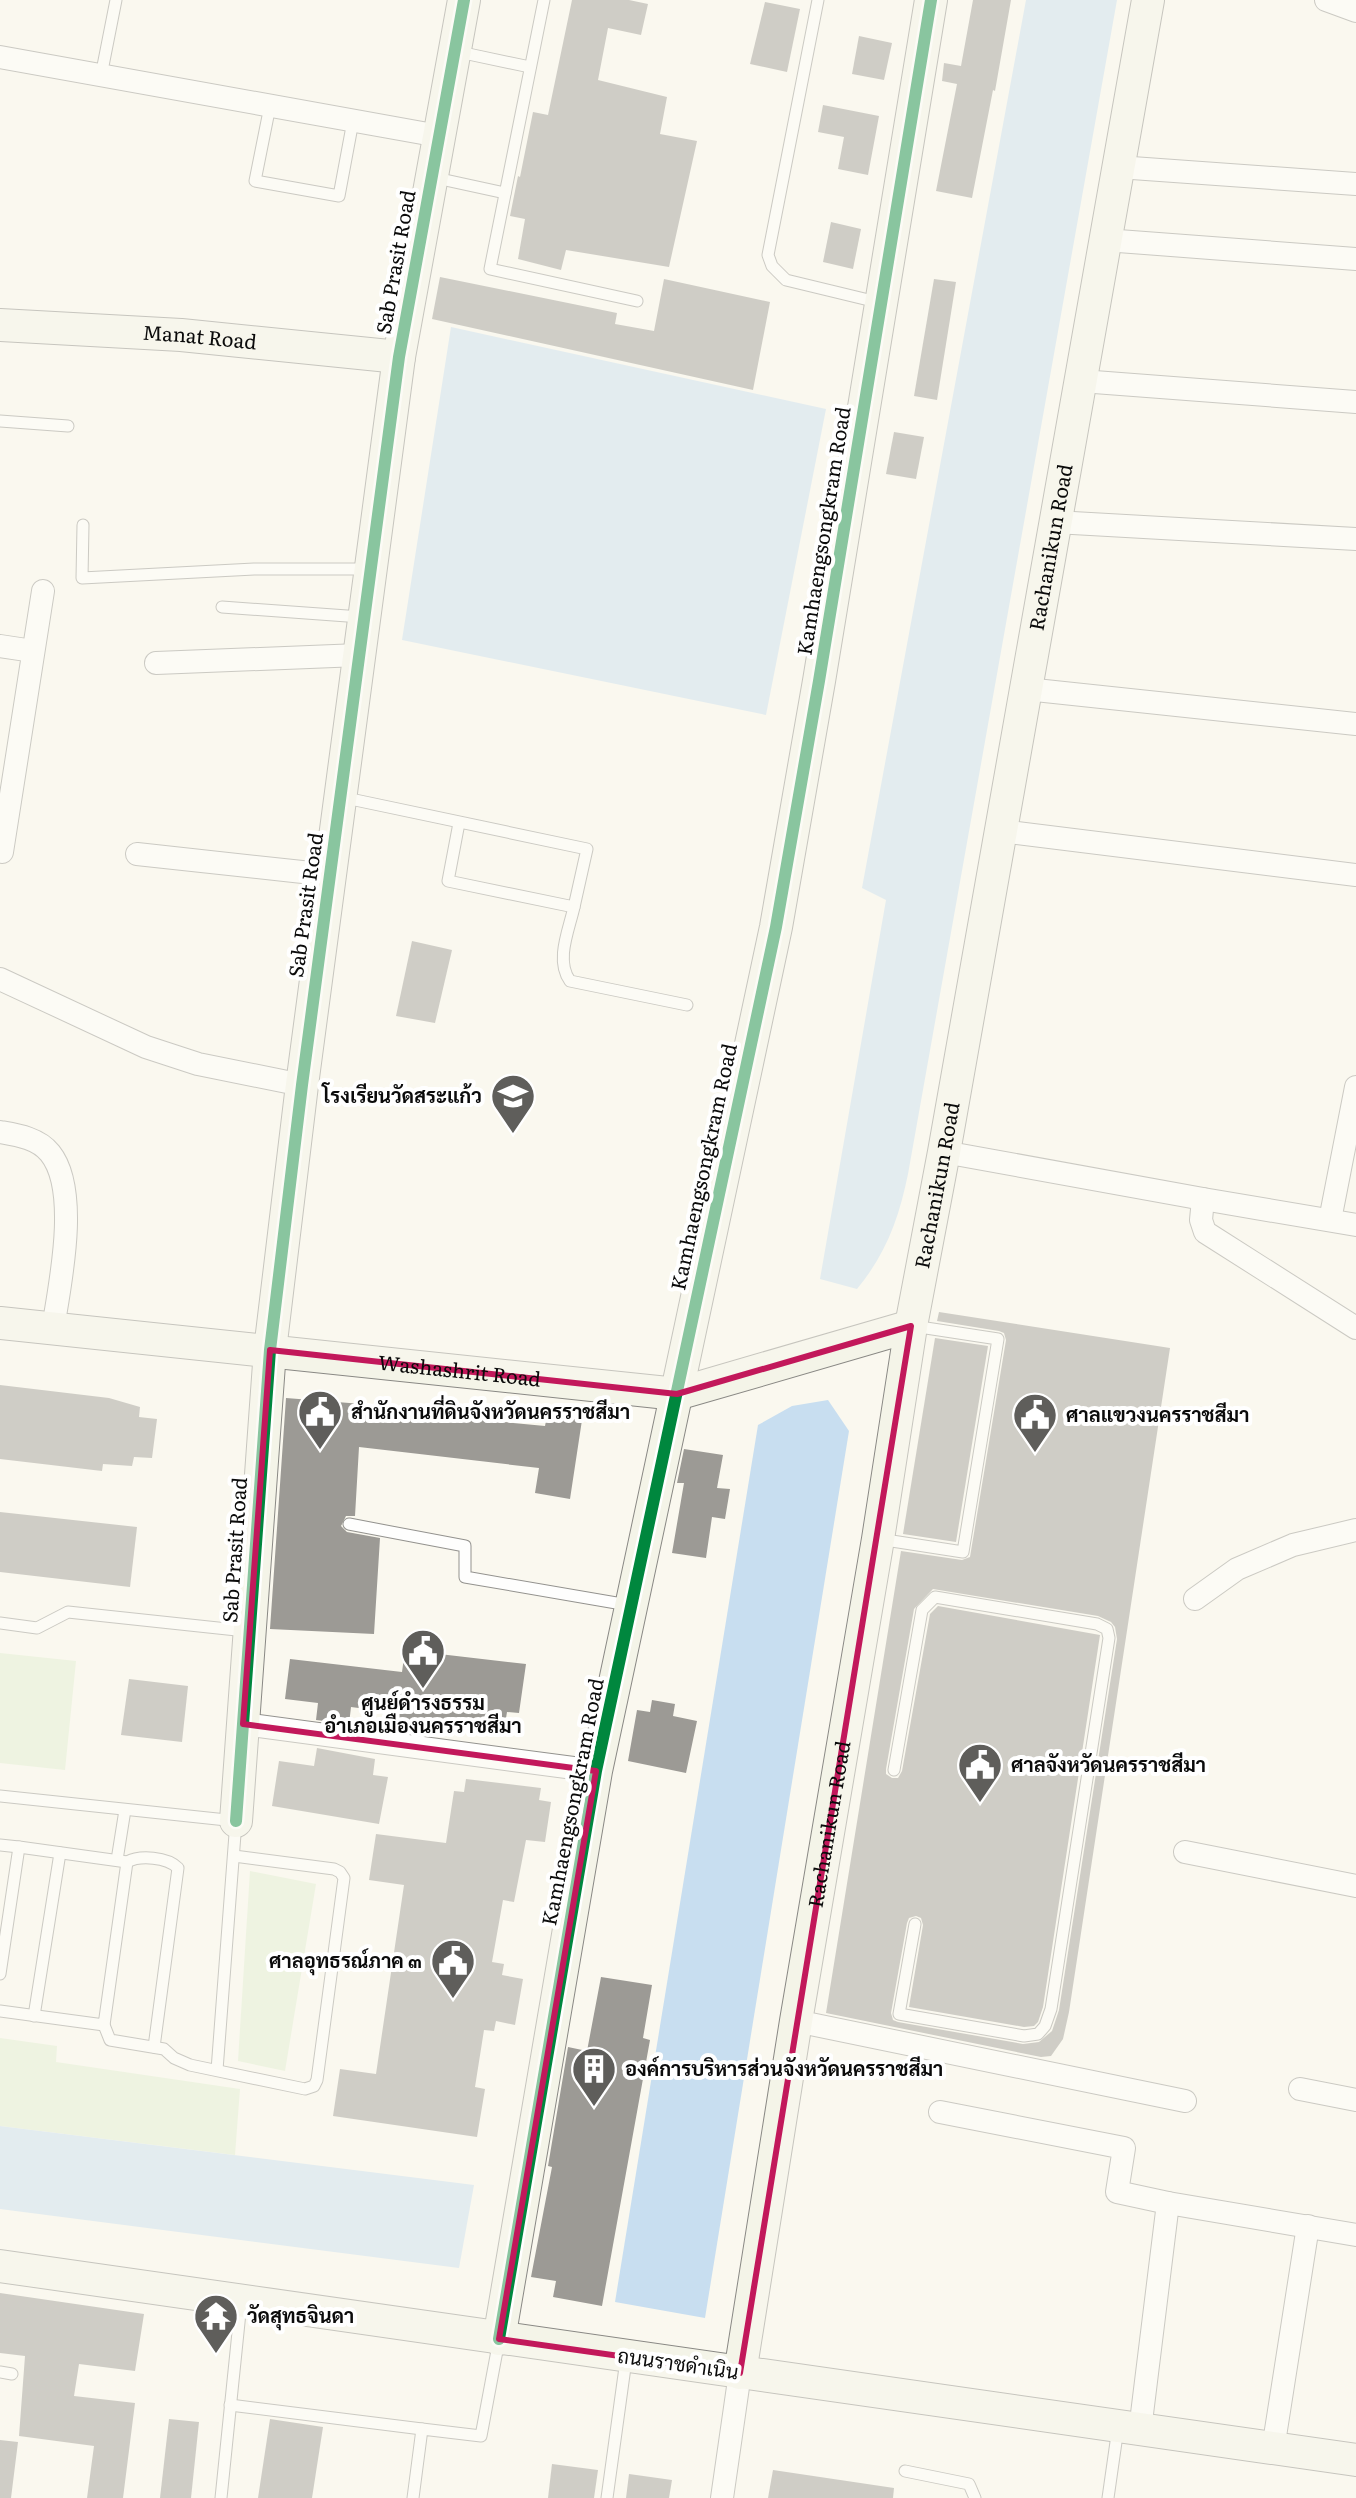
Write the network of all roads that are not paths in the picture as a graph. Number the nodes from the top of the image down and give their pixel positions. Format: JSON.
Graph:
{"nodes":[{"id":1,"x":116,"y":0,"type":"edge"},
{"id":2,"x":464,"y":0,"type":"edge"},
{"id":3,"x":544,"y":0,"type":"edge"},
{"id":4,"x":818,"y":0,"type":"edge"},
{"id":5,"x":931,"y":0,"type":"edge"},
{"id":6,"x":1148,"y":0,"type":"edge"},
{"id":7,"x":1326,"y":0,"type":"edge"},
{"id":8,"x":1356,"y":11,"type":"edge"},
{"id":9,"x":455,"y":51,"type":"junction"},
{"id":10,"x":0,"y":57,"type":"edge"},
{"id":11,"x":530,"y":67,"type":"junction"},
{"id":12,"x":101,"y":76,"type":"junction"},
{"id":13,"x":270,"y":106,"type":"junction"},
{"id":14,"x":353,"y":121,"type":"junction"},
{"id":15,"x":439,"y":136,"type":"junction"},
{"id":16,"x":1118,"y":167,"type":"junction"},
{"id":17,"x":432,"y":177,"type":"junction"},
{"id":18,"x":1356,"y":184,"type":"edge"},
{"id":19,"x":505,"y":193,"type":"junction"},
{"id":20,"x":1105,"y":240,"type":"junction"},
{"id":21,"x":1356,"y":259,"type":"edge"},
{"id":22,"x":637,"y":301,"type":"dead end"},
{"id":23,"x":881,"y":304,"type":"junction"},
{"id":24,"x":0,"y":325,"type":"edge"},
{"id":25,"x":399,"y":357,"type":"junction"},
{"id":26,"x":1081,"y":381,"type":"junction"},
{"id":27,"x":1356,"y":402,"type":"edge"},
{"id":28,"x":0,"y":421,"type":"edge"},
{"id":29,"x":68,"y":426,"type":"dead end"},
{"id":30,"x":1055,"y":522,"type":"junction"},
{"id":31,"x":83,"y":525,"type":"dead end"},
{"id":32,"x":1356,"y":539,"type":"edge"},
{"id":33,"x":371,"y":569,"type":"junction"},
{"id":34,"x":43,"y":591,"type":"dead end"},
{"id":35,"x":222,"y":607,"type":"dead end"},
{"id":36,"x":364,"y":617,"type":"junction"},
{"id":37,"x":0,"y":646,"type":"edge"},
{"id":38,"x":33,"y":651,"type":"junction"},
{"id":39,"x":359,"y":655,"type":"junction"},
{"id":40,"x":156,"y":663,"type":"dead end"},
{"id":41,"x":1026,"y":689,"type":"junction"},
{"id":42,"x":1356,"y":724,"type":"edge"},
{"id":43,"x":340,"y":797,"type":"junction"},
{"id":44,"x":459,"y":823,"type":"junction"},
{"id":45,"x":1001,"y":831,"type":"junction"},
{"id":46,"x":2,"y":852,"type":"edge"},
{"id":47,"x":137,"y":854,"type":"dead end"},
{"id":48,"x":330,"y":875,"type":"junction"},
{"id":49,"x":1356,"y":875,"type":"edge"},
{"id":50,"x":574,"y":907,"type":"junction"},
{"id":51,"x":0,"y":979,"type":"edge"},
{"id":52,"x":687,"y":1005,"type":"dead end"},
{"id":53,"x":302,"y":1085,"type":"junction"},
{"id":54,"x":1356,"y":1087,"type":"edge"},
{"id":55,"x":0,"y":1132,"type":"edge"},
{"id":56,"x":944,"y":1152,"type":"junction"},
{"id":57,"x":1203,"y":1199,"type":"junction"},
{"id":58,"x":1330,"y":1220,"type":"junction"},
{"id":59,"x":1356,"y":1225,"type":"edge"},
{"id":60,"x":0,"y":1323,"type":"edge"},
{"id":61,"x":911,"y":1326,"type":"junction"},
{"id":62,"x":53,"y":1328,"type":"junction"},
{"id":63,"x":1356,"y":1328,"type":"edge"},
{"id":64,"x":270,"y":1350,"type":"junction"},
{"id":65,"x":677,"y":1394,"type":"junction"},
{"id":66,"x":349,"y":1524,"type":"dead end"},
{"id":67,"x":1356,"y":1530,"type":"edge"},
{"id":68,"x":878,"y":1539,"type":"junction"},
{"id":69,"x":1195,"y":1599,"type":"dead end"},
{"id":70,"x":632,"y":1606,"type":"junction"},
{"id":71,"x":0,"y":1623,"type":"edge"},
{"id":72,"x":249,"y":1631,"type":"junction"},
{"id":73,"x":243,"y":1724,"type":"junction"},
{"id":74,"x":894,"y":1770,"type":"dead end"},
{"id":75,"x":596,"y":1771,"type":"junction"},
{"id":76,"x":0,"y":1796,"type":"edge"},
{"id":77,"x":125,"y":1810,"type":"junction"},
{"id":78,"x":236,"y":1821,"type":"junction"},
{"id":79,"x":0,"y":1845,"type":"edge"},
{"id":80,"x":19,"y":1847,"type":"junction"},
{"id":81,"x":1185,"y":1852,"type":"dead end"},
{"id":82,"x":60,"y":1853,"type":"junction"},
{"id":83,"x":234,"y":1856,"type":"junction"},
{"id":84,"x":122,"y":1861,"type":"junction"},
{"id":85,"x":1356,"y":1886,"type":"edge"},
{"id":86,"x":915,"y":1924,"type":"dead end"},
{"id":87,"x":0,"y":1974,"type":"edge"},
{"id":88,"x":0,"y":2011,"type":"edge"},
{"id":89,"x":34,"y":2016,"type":"junction"},
{"id":90,"x":796,"y":2021,"type":"junction"},
{"id":91,"x":104,"y":2025,"type":"junction"},
{"id":92,"x":154,"y":2047,"type":"junction"},
{"id":93,"x":217,"y":2070,"type":"junction"},
{"id":94,"x":1300,"y":2089,"type":"dead end"},
{"id":95,"x":1356,"y":2100,"type":"edge"},
{"id":96,"x":1185,"y":2101,"type":"dead end"},
{"id":97,"x":940,"y":2112,"type":"dead end"},
{"id":98,"x":1168,"y":2203,"type":"junction"},
{"id":99,"x":1308,"y":2226,"type":"junction"},
{"id":100,"x":1356,"y":2235,"type":"edge"},
{"id":101,"x":0,"y":2266,"type":"edge"},
{"id":102,"x":242,"y":2302,"type":"junction"},
{"id":103,"x":499,"y":2339,"type":"junction"},
{"id":104,"x":627,"y":2357,"type":"junction"},
{"id":105,"x":740,"y":2373,"type":"junction"},
{"id":106,"x":230,"y":2405,"type":"junction"},
{"id":107,"x":422,"y":2429,"type":"junction"},
{"id":108,"x":1129,"y":2429,"type":"junction"},
{"id":109,"x":1273,"y":2449,"type":"junction"},
{"id":110,"x":1356,"y":2460,"type":"edge"},
{"id":111,"x":905,"y":2471,"type":"dead end"},
{"id":112,"x":221,"y":2498,"type":"edge"},
{"id":113,"x":413,"y":2498,"type":"edge"},
{"id":114,"x":607,"y":2498,"type":"edge"},
{"id":115,"x":722,"y":2498,"type":"edge"},
{"id":116,"x":975,"y":2498,"type":"edge"},
{"id":117,"x":1108,"y":2498,"type":"edge"}],
"edges":[{"from":1,"to":12,"type":"lane"},
{"from":2,"to":9,"type":"street","name":"Sab Prasit Road"},
{"from":3,"to":11,"type":"lane"},
{"from":4,"to":23,"type":"lane"},
{"from":5,"to":23,"type":"street","name":"Kamhaengsongkram Road"},
{"from":6,"to":16,"type":"street","name":"Rachanikun Road"},
{"from":7,"to":8,"type":"street"},
{"from":9,"to":11,"type":"lane"},
{"from":9,"to":15,"type":"street","name":"Sab Prasit Road"},
{"from":10,"to":12,"type":"street"},
{"from":11,"to":19,"type":"lane"},
{"from":12,"to":13,"type":"street"},
{"from":13,"to":14,"type":"street"},
{"from":13,"to":14,"type":"lane"},
{"from":14,"to":15,"type":"street"},
{"from":15,"to":17,"type":"street","name":"Sab Prasit Road"},
{"from":16,"to":18,"type":"street"},
{"from":16,"to":20,"type":"street","name":"Rachanikun Road"},
{"from":17,"to":19,"type":"lane"},
{"from":17,"to":25,"type":"street","name":"Sab Prasit Road"},
{"from":19,"to":22,"type":"lane"},
{"from":20,"to":21,"type":"street"},
{"from":20,"to":26,"type":"street","name":"Rachanikun Road"},
{"from":23,"to":65,"type":"street","name":"Kamhaengsongkram Road"},
{"from":24,"to":25,"type":"street","name":"Manat Road"},
{"from":25,"to":33,"type":"street","name":"Sab Prasit Road"},
{"from":26,"to":27,"type":"street"},
{"from":26,"to":30,"type":"street","name":"Rachanikun Road"},
{"from":28,"to":29,"type":"lane"},
{"from":30,"to":32,"type":"street"},
{"from":30,"to":41,"type":"street","name":"Rachanikun Road"},
{"from":31,"to":33,"type":"lane"},
{"from":33,"to":36,"type":"street","name":"Sab Prasit Road"},
{"from":34,"to":38,"type":"street"},
{"from":35,"to":36,"type":"lane"},
{"from":36,"to":39,"type":"street","name":"Sab Prasit Road"},
{"from":37,"to":38,"type":"street"},
{"from":38,"to":46,"type":"street"},
{"from":39,"to":40,"type":"street"},
{"from":39,"to":43,"type":"street","name":"Sab Prasit Road"},
{"from":41,"to":42,"type":"street"},
{"from":41,"to":45,"type":"street","name":"Rachanikun Road"},
{"from":43,"to":44,"type":"lane"},
{"from":43,"to":48,"type":"street","name":"Sab Prasit Road"},
{"from":44,"to":50,"type":"lane"},
{"from":44,"to":50,"type":"lane"},
{"from":45,"to":49,"type":"street"},
{"from":45,"to":56,"type":"street","name":"Rachanikun Road"},
{"from":47,"to":48,"type":"street"},
{"from":48,"to":53,"type":"street","name":"Sab Prasit Road"},
{"from":50,"to":52,"type":"lane"},
{"from":51,"to":53,"type":"street"},
{"from":53,"to":64,"type":"street","name":"Sab Prasit Road"},
{"from":54,"to":58,"type":"street"},
{"from":55,"to":62,"type":"street"},
{"from":56,"to":57,"type":"street"},
{"from":56,"to":61,"type":"street","name":"Rachanikun Road"},
{"from":57,"to":58,"type":"street"},
{"from":57,"to":63,"type":"street"},
{"from":58,"to":59,"type":"street"},
{"from":60,"to":62,"type":"street","name":"Washashrit Road"},
{"from":61,"to":65,"type":"street","name":"Washashrit Road"},
{"from":61,"to":68,"type":"street","name":"Rachanikun Road"},
{"from":61,"to":68,"type":"lane"},
{"from":62,"to":64,"type":"street","name":"Washashrit Road"},
{"from":64,"to":65,"type":"street","name":"Washashrit Road"},
{"from":64,"to":72,"type":"street","name":"Sab Prasit Road"},
{"from":65,"to":70,"type":"street","name":"Kamhaengsongkram Road"},
{"from":66,"to":70,"type":"lane"},
{"from":67,"to":69,"type":"street"},
{"from":68,"to":90,"type":"street","name":"Rachanikun Road"},
{"from":70,"to":75,"type":"street","name":"Kamhaengsongkram Road"},
{"from":71,"to":72,"type":"lane"},
{"from":72,"to":73,"type":"street","name":"Sab Prasit Road"},
{"from":73,"to":75,"type":"street"},
{"from":73,"to":78,"type":"street","name":"Sab Prasit Road"},
{"from":74,"to":86,"type":"lane"},
{"from":75,"to":103,"type":"street","name":"Kamhaengsongkram Road"},
{"from":76,"to":77,"type":"lane"},
{"from":77,"to":78,"type":"lane"},
{"from":77,"to":84,"type":"lane"},
{"from":78,"to":83,"type":"lane","name":"Sab Prasit Road"},
{"from":79,"to":80,"type":"lane"},
{"from":80,"to":82,"type":"lane"},
{"from":80,"to":87,"type":"lane"},
{"from":81,"to":85,"type":"street"},
{"from":82,"to":84,"type":"lane"},
{"from":82,"to":89,"type":"lane"},
{"from":83,"to":93,"type":"lane","name":"Sab Prasit Road"},
{"from":83,"to":93,"type":"lane"},
{"from":84,"to":91,"type":"lane"},
{"from":84,"to":92,"type":"lane"},
{"from":88,"to":89,"type":"lane"},
{"from":89,"to":91,"type":"lane"},
{"from":90,"to":96,"type":"street"},
{"from":90,"to":105,"type":"street","name":"Rachanikun Road"},
{"from":91,"to":92,"type":"lane"},
{"from":92,"to":93,"type":"lane"},
{"from":94,"to":95,"type":"street"},
{"from":97,"to":98,"type":"street"},
{"from":98,"to":99,"type":"street"},
{"from":98,"to":108,"type":"street"},
{"from":99,"to":100,"type":"street"},
{"from":99,"to":109,"type":"street"},
{"from":101,"to":102,"type":"street","name":"ถนนราชดำเนิน"},
{"from":102,"to":103,"type":"street","name":"ถนนราชดำเนิน"},
{"from":102,"to":106,"type":"lane"},
{"from":103,"to":104,"type":"street","name":"ถนนราชดำเนิน"},
{"from":103,"to":107,"type":"lane"},
{"from":104,"to":105,"type":"street","name":"ถนนราชดำเนิน"},
{"from":104,"to":114,"type":"lane"},
{"from":105,"to":108,"type":"street","name":"ถนนราชดำเนิน"},
{"from":105,"to":115,"type":"street"},
{"from":106,"to":107,"type":"lane"},
{"from":106,"to":112,"type":"lane"},
{"from":107,"to":113,"type":"lane"},
{"from":108,"to":109,"type":"street","name":"ถนนราชดำเนิน"},
{"from":108,"to":117,"type":"lane"},
{"from":109,"to":110,"type":"street","name":"ถนนราชดำเนิน"},
{"from":111,"to":116,"type":"lane"}]}
